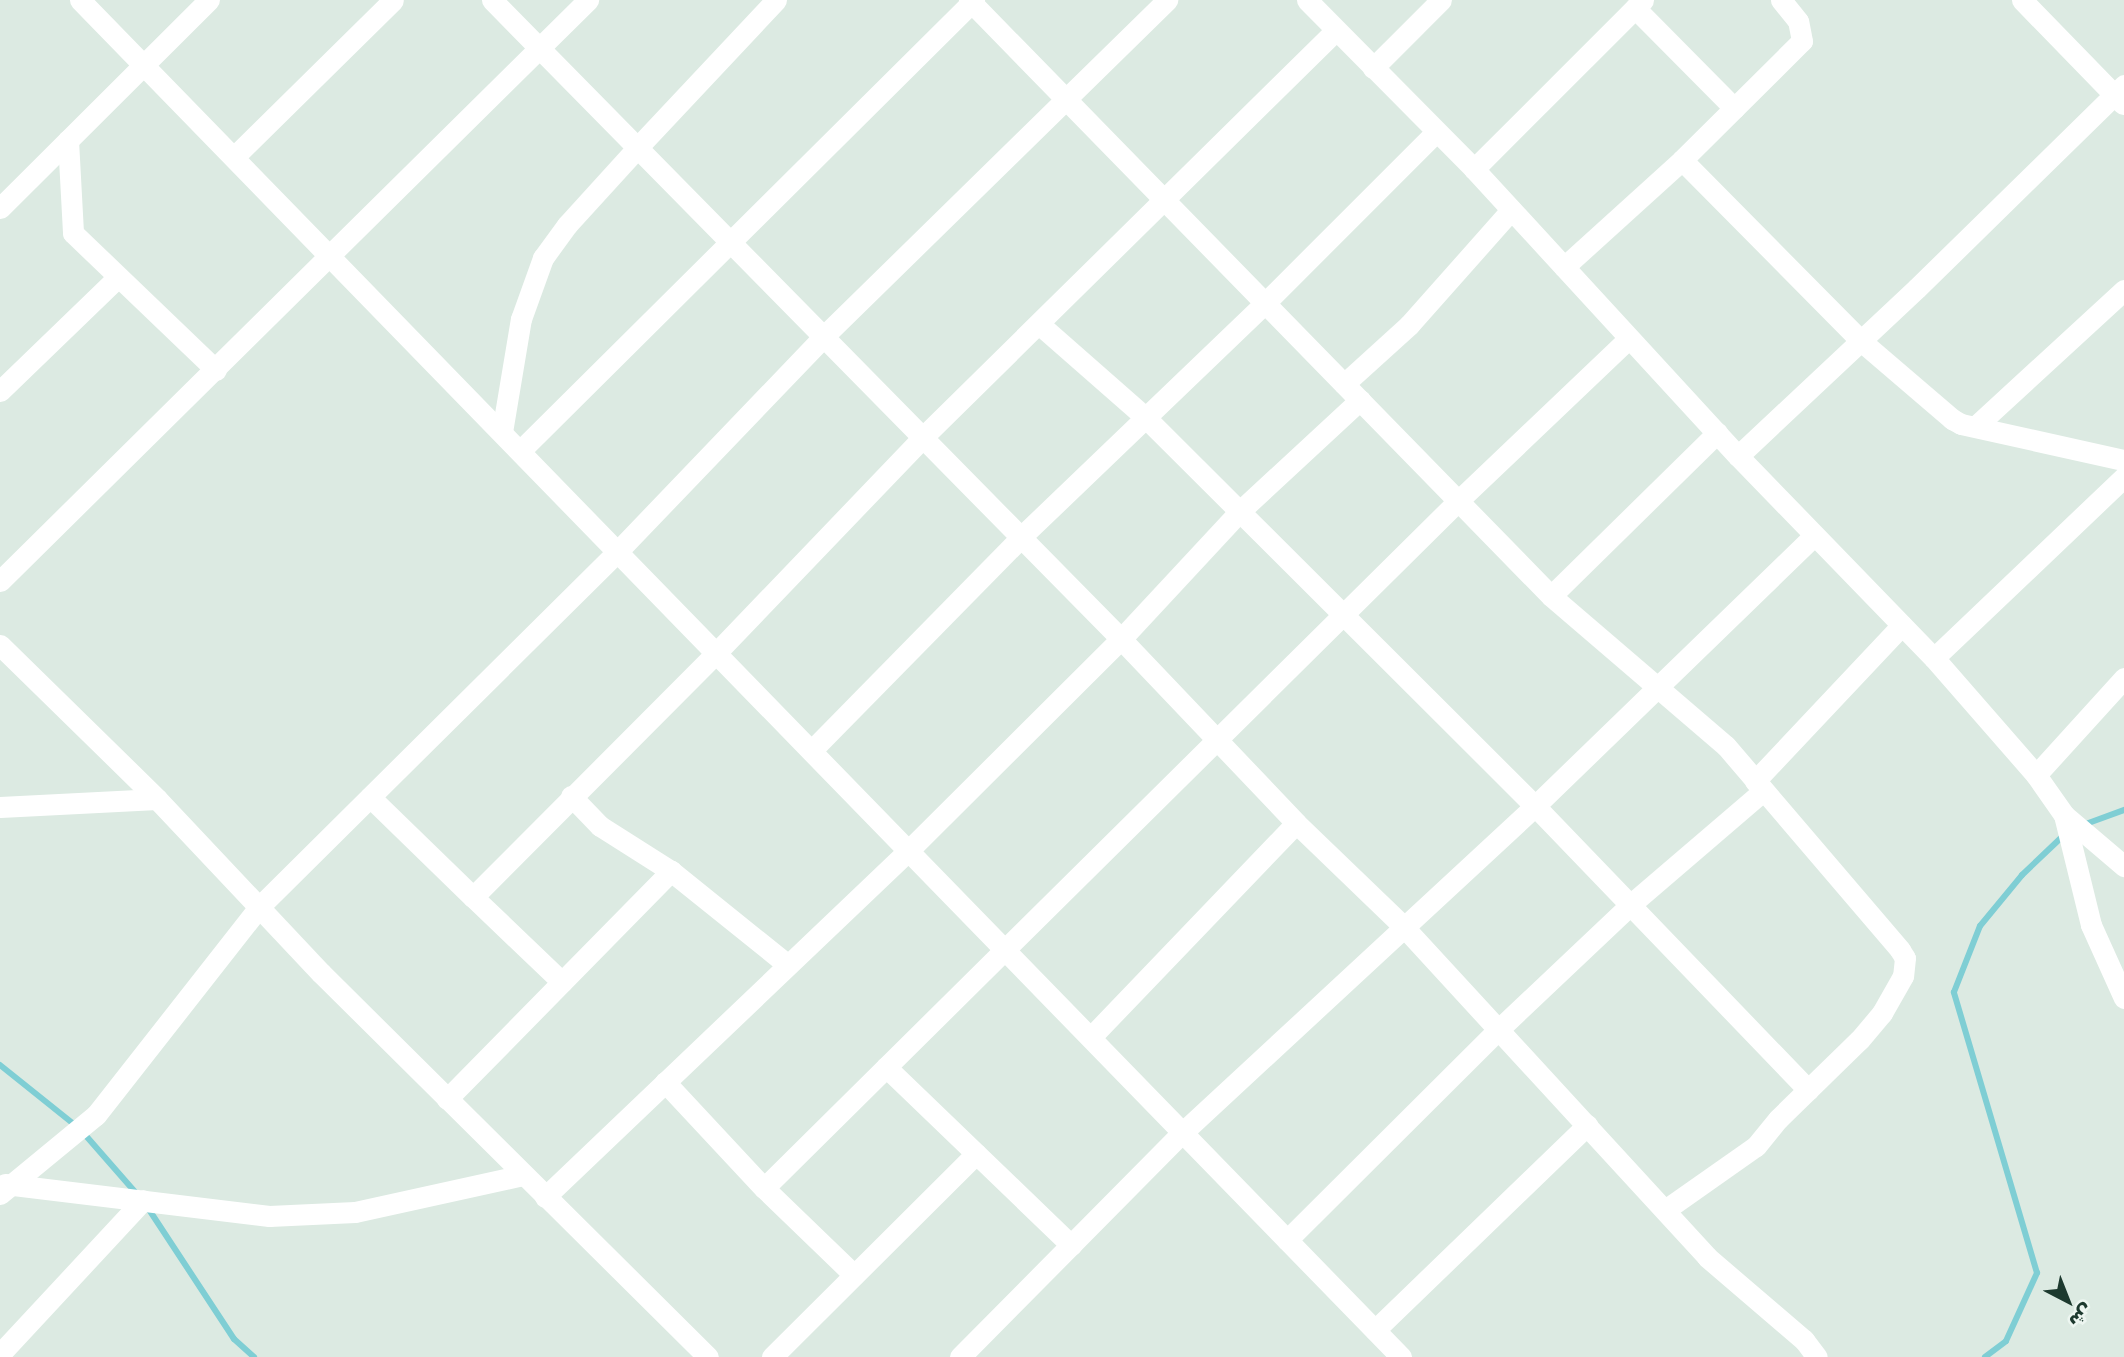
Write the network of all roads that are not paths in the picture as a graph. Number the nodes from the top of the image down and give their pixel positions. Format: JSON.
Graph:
{"nodes":[{"id":1,"x":80,"y":0,"type":"edge"},
{"id":2,"x":209,"y":0,"type":"edge"},
{"id":3,"x":393,"y":0,"type":"edge"},
{"id":4,"x":492,"y":0,"type":"edge"},
{"id":5,"x":588,"y":0,"type":"edge"},
{"id":6,"x":776,"y":0,"type":"edge"},
{"id":7,"x":1167,"y":0,"type":"edge"},
{"id":8,"x":1307,"y":0,"type":"edge"},
{"id":9,"x":1441,"y":0,"type":"edge"},
{"id":10,"x":1782,"y":0,"type":"edge"},
{"id":11,"x":2022,"y":0,"type":"edge"},
{"id":12,"x":972,"y":1,"type":"edge"},
{"id":13,"x":1639,"y":4,"type":"edge"},
{"id":14,"x":1336,"y":30,"type":"junction"},
{"id":15,"x":539,"y":47,"type":"junction"},
{"id":16,"x":143,"y":65,"type":"junction"},
{"id":17,"x":1373,"y":68,"type":"junction"},
{"id":18,"x":2120,"y":96,"type":"edge"},
{"id":19,"x":1066,"y":99,"type":"junction"},
{"id":20,"x":1734,"y":108,"type":"junction"},
{"id":21,"x":1436,"y":132,"type":"junction"},
{"id":22,"x":68,"y":140,"type":"junction"},
{"id":23,"x":637,"y":148,"type":"junction"},
{"id":24,"x":234,"y":157,"type":"junction"},
{"id":25,"x":1682,"y":160,"type":"junction"},
{"id":26,"x":1474,"y":169,"type":"junction"},
{"id":27,"x":1165,"y":200,"type":"junction"},
{"id":28,"x":0,"y":208,"type":"edge"},
{"id":29,"x":1511,"y":210,"type":"junction"},
{"id":30,"x":730,"y":242,"type":"junction"},
{"id":31,"x":331,"y":256,"type":"junction"},
{"id":32,"x":1564,"y":267,"type":"junction"},
{"id":33,"x":117,"y":278,"type":"junction"},
{"id":34,"x":2124,"y":290,"type":"edge"},
{"id":35,"x":1265,"y":303,"type":"junction"},
{"id":36,"x":1039,"y":324,"type":"junction"},
{"id":37,"x":823,"y":337,"type":"junction"},
{"id":38,"x":1629,"y":338,"type":"junction"},
{"id":39,"x":1861,"y":341,"type":"junction"},
{"id":40,"x":216,"y":370,"type":"junction"},
{"id":41,"x":1344,"y":384,"type":"junction"},
{"id":42,"x":0,"y":391,"type":"edge"},
{"id":43,"x":1360,"y":400,"type":"junction"},
{"id":44,"x":1146,"y":418,"type":"junction"},
{"id":45,"x":1976,"y":426,"type":"junction"},
{"id":46,"x":502,"y":432,"type":"junction"},
{"id":47,"x":1717,"y":433,"type":"junction"},
{"id":48,"x":922,"y":439,"type":"junction"},
{"id":49,"x":520,"y":451,"type":"junction"},
{"id":50,"x":1738,"y":456,"type":"junction"},
{"id":51,"x":2124,"y":460,"type":"edge"},
{"id":52,"x":2124,"y":477,"type":"edge"},
{"id":53,"x":1458,"y":501,"type":"junction"},
{"id":54,"x":1239,"y":512,"type":"junction"},
{"id":55,"x":1814,"y":536,"type":"junction"},
{"id":56,"x":1020,"y":538,"type":"junction"},
{"id":57,"x":618,"y":551,"type":"junction"},
{"id":58,"x":0,"y":581,"type":"edge"},
{"id":59,"x":1551,"y":596,"type":"junction"},
{"id":60,"x":1342,"y":616,"type":"junction"},
{"id":61,"x":1902,"y":625,"type":"junction"},
{"id":62,"x":1121,"y":639,"type":"junction"},
{"id":63,"x":0,"y":645,"type":"edge"},
{"id":64,"x":717,"y":652,"type":"junction"},
{"id":65,"x":1934,"y":658,"type":"junction"},
{"id":66,"x":2124,"y":678,"type":"edge"},
{"id":67,"x":1655,"y":687,"type":"junction"},
{"id":68,"x":1217,"y":739,"type":"junction"},
{"id":69,"x":812,"y":750,"type":"junction"},
{"id":70,"x":2036,"y":775,"type":"junction"},
{"id":71,"x":1759,"y":786,"type":"junction"},
{"id":72,"x":571,"y":796,"type":"junction"},
{"id":73,"x":370,"y":797,"type":"junction"},
{"id":74,"x":157,"y":799,"type":"junction"},
{"id":75,"x":1535,"y":806,"type":"junction"},
{"id":76,"x":0,"y":807,"type":"edge"},
{"id":77,"x":2063,"y":815,"type":"junction"},
{"id":78,"x":1296,"y":822,"type":"junction"},
{"id":79,"x":909,"y":850,"type":"junction"},
{"id":80,"x":2124,"y":866,"type":"edge"},
{"id":81,"x":671,"y":871,"type":"junction"},
{"id":82,"x":473,"y":897,"type":"junction"},
{"id":83,"x":1630,"y":905,"type":"junction"},
{"id":84,"x":258,"y":907,"type":"junction"},
{"id":85,"x":1403,"y":926,"type":"junction"},
{"id":86,"x":1006,"y":948,"type":"junction"},
{"id":87,"x":788,"y":965,"type":"junction"},
{"id":88,"x":562,"y":982,"type":"junction"},
{"id":89,"x":2124,"y":998,"type":"edge"},
{"id":90,"x":1499,"y":1029,"type":"junction"},
{"id":91,"x":1091,"y":1037,"type":"junction"},
{"id":92,"x":886,"y":1067,"type":"junction"},
{"id":93,"x":665,"y":1082,"type":"junction"},
{"id":94,"x":1808,"y":1090,"type":"junction"},
{"id":95,"x":447,"y":1099,"type":"junction"},
{"id":96,"x":1587,"y":1125,"type":"junction"},
{"id":97,"x":1183,"y":1132,"type":"junction"},
{"id":98,"x":976,"y":1154,"type":"junction"},
{"id":99,"x":523,"y":1175,"type":"junction"},
{"id":100,"x":4,"y":1187,"type":"edge"},
{"id":101,"x":764,"y":1188,"type":"junction"},
{"id":102,"x":544,"y":1197,"type":"junction"},
{"id":103,"x":143,"y":1200,"type":"junction"},
{"id":104,"x":1665,"y":1210,"type":"junction"},
{"id":105,"x":1287,"y":1240,"type":"junction"},
{"id":106,"x":1071,"y":1245,"type":"junction"},
{"id":107,"x":854,"y":1275,"type":"junction"},
{"id":108,"x":1374,"y":1330,"type":"junction"},
{"id":109,"x":0,"y":1353,"type":"edge"},
{"id":110,"x":5,"y":1357,"type":"edge"},
{"id":111,"x":708,"y":1357,"type":"edge"},
{"id":112,"x":772,"y":1357,"type":"edge"},
{"id":113,"x":960,"y":1357,"type":"edge"},
{"id":114,"x":1401,"y":1357,"type":"edge"},
{"id":115,"x":1817,"y":1357,"type":"edge"}],
"edges":[{"from":1,"to":16,"type":"street"},
{"from":2,"to":16,"type":"street"},
{"from":3,"to":24,"type":"street"},
{"from":4,"to":15,"type":"street"},
{"from":5,"to":15,"type":"street"},
{"from":6,"to":23,"type":"street"},
{"from":7,"to":19,"type":"street"},
{"from":8,"to":14,"type":"street"},
{"from":9,"to":17,"type":"street"},
{"from":10,"to":20,"type":"street"},
{"from":11,"to":18,"type":"street"},
{"from":12,"to":19,"type":"street"},
{"from":12,"to":30,"type":"street"},
{"from":13,"to":20,"type":"street"},
{"from":13,"to":26,"type":"street"},
{"from":14,"to":17,"type":"street"},
{"from":14,"to":27,"type":"street"},
{"from":15,"to":23,"type":"street"},
{"from":15,"to":31,"type":"street"},
{"from":16,"to":22,"type":"street"},
{"from":16,"to":24,"type":"street"},
{"from":17,"to":21,"type":"street"},
{"from":18,"to":39,"type":"street"},
{"from":19,"to":27,"type":"street"},
{"from":19,"to":37,"type":"street"},
{"from":20,"to":25,"type":"street"},
{"from":21,"to":26,"type":"street"},
{"from":21,"to":35,"type":"street"},
{"from":22,"to":28,"type":"street"},
{"from":22,"to":33,"type":"street"},
{"from":23,"to":30,"type":"street"},
{"from":23,"to":46,"type":"street"},
{"from":24,"to":31,"type":"street"},
{"from":25,"to":32,"type":"street"},
{"from":25,"to":39,"type":"street"},
{"from":26,"to":29,"type":"street"},
{"from":27,"to":35,"type":"street"},
{"from":27,"to":36,"type":"street"},
{"from":29,"to":32,"type":"street"},
{"from":29,"to":41,"type":"street"},
{"from":30,"to":37,"type":"street"},
{"from":30,"to":49,"type":"street"},
{"from":31,"to":40,"type":"street"},
{"from":31,"to":46,"type":"street"},
{"from":32,"to":38,"type":"street"},
{"from":33,"to":40,"type":"street"},
{"from":33,"to":42,"type":"street"},
{"from":34,"to":45,"type":"street"},
{"from":35,"to":41,"type":"street"},
{"from":35,"to":44,"type":"street"},
{"from":36,"to":44,"type":"street"},
{"from":36,"to":48,"type":"street"},
{"from":37,"to":48,"type":"street"},
{"from":37,"to":57,"type":"street"},
{"from":38,"to":47,"type":"street"},
{"from":38,"to":53,"type":"street"},
{"from":39,"to":45,"type":"street"},
{"from":39,"to":50,"type":"street"},
{"from":40,"to":58,"type":"street"},
{"from":41,"to":43,"type":"street"},
{"from":43,"to":53,"type":"street"},
{"from":43,"to":54,"type":"street"},
{"from":44,"to":54,"type":"street"},
{"from":44,"to":56,"type":"street"},
{"from":45,"to":51,"type":"street"},
{"from":46,"to":49,"type":"street"},
{"from":47,"to":50,"type":"street"},
{"from":47,"to":59,"type":"street"},
{"from":48,"to":56,"type":"street"},
{"from":48,"to":64,"type":"street"},
{"from":49,"to":57,"type":"street"},
{"from":50,"to":55,"type":"street"},
{"from":52,"to":65,"type":"street"},
{"from":53,"to":59,"type":"street"},
{"from":53,"to":60,"type":"street"},
{"from":54,"to":60,"type":"street"},
{"from":54,"to":62,"type":"street"},
{"from":55,"to":61,"type":"street"},
{"from":55,"to":67,"type":"street"},
{"from":56,"to":62,"type":"street"},
{"from":56,"to":69,"type":"street"},
{"from":57,"to":64,"type":"street"},
{"from":57,"to":73,"type":"street"},
{"from":59,"to":67,"type":"street"},
{"from":60,"to":68,"type":"street"},
{"from":60,"to":75,"type":"street"},
{"from":61,"to":65,"type":"street"},
{"from":61,"to":71,"type":"street"},
{"from":62,"to":68,"type":"street"},
{"from":62,"to":79,"type":"street"},
{"from":63,"to":74,"type":"street"},
{"from":64,"to":69,"type":"street"},
{"from":64,"to":72,"type":"street"},
{"from":65,"to":70,"type":"street"},
{"from":66,"to":70,"type":"street"},
{"from":67,"to":71,"type":"street"},
{"from":67,"to":75,"type":"street"},
{"from":68,"to":78,"type":"street"},
{"from":68,"to":86,"type":"street"},
{"from":69,"to":79,"type":"street"},
{"from":70,"to":77,"type":"street"},
{"from":71,"to":83,"type":"street"},
{"from":71,"to":94,"type":"street"},
{"from":72,"to":81,"type":"street"},
{"from":72,"to":82,"type":"street"},
{"from":73,"to":82,"type":"street"},
{"from":73,"to":84,"type":"street"},
{"from":74,"to":76,"type":"street"},
{"from":74,"to":84,"type":"street"},
{"from":75,"to":83,"type":"street"},
{"from":75,"to":85,"type":"street"},
{"from":77,"to":80,"type":"street"},
{"from":77,"to":89,"type":"street"},
{"from":78,"to":85,"type":"street"},
{"from":78,"to":91,"type":"street"},
{"from":79,"to":86,"type":"street"},
{"from":79,"to":87,"type":"street"},
{"from":81,"to":87,"type":"street"},
{"from":81,"to":88,"type":"street"},
{"from":82,"to":88,"type":"street"},
{"from":83,"to":90,"type":"street"},
{"from":83,"to":94,"type":"street"},
{"from":84,"to":95,"type":"street"},
{"from":84,"to":100,"type":"street"},
{"from":85,"to":90,"type":"street"},
{"from":85,"to":97,"type":"street"},
{"from":86,"to":91,"type":"street"},
{"from":86,"to":92,"type":"street"},
{"from":87,"to":93,"type":"street"},
{"from":88,"to":95,"type":"street"},
{"from":90,"to":96,"type":"street"},
{"from":90,"to":105,"type":"street"},
{"from":91,"to":97,"type":"street"},
{"from":92,"to":98,"type":"street"},
{"from":92,"to":101,"type":"street"},
{"from":93,"to":101,"type":"street"},
{"from":93,"to":102,"type":"street"},
{"from":94,"to":104,"type":"street"},
{"from":95,"to":99,"type":"street"},
{"from":96,"to":104,"type":"street"},
{"from":96,"to":108,"type":"street"},
{"from":97,"to":105,"type":"street"},
{"from":97,"to":106,"type":"street"},
{"from":98,"to":106,"type":"street"},
{"from":98,"to":107,"type":"street"},
{"from":99,"to":102,"type":"street"},
{"from":99,"to":103,"type":"street"},
{"from":100,"to":103,"type":"street"},
{"from":101,"to":107,"type":"street"},
{"from":102,"to":111,"type":"street"},
{"from":103,"to":109,"type":"street"},
{"from":104,"to":115,"type":"street"},
{"from":105,"to":108,"type":"street"},
{"from":106,"to":113,"type":"street"},
{"from":107,"to":112,"type":"street"},
{"from":108,"to":114,"type":"street"},
{"from":109,"to":110,"type":"street"}]}
